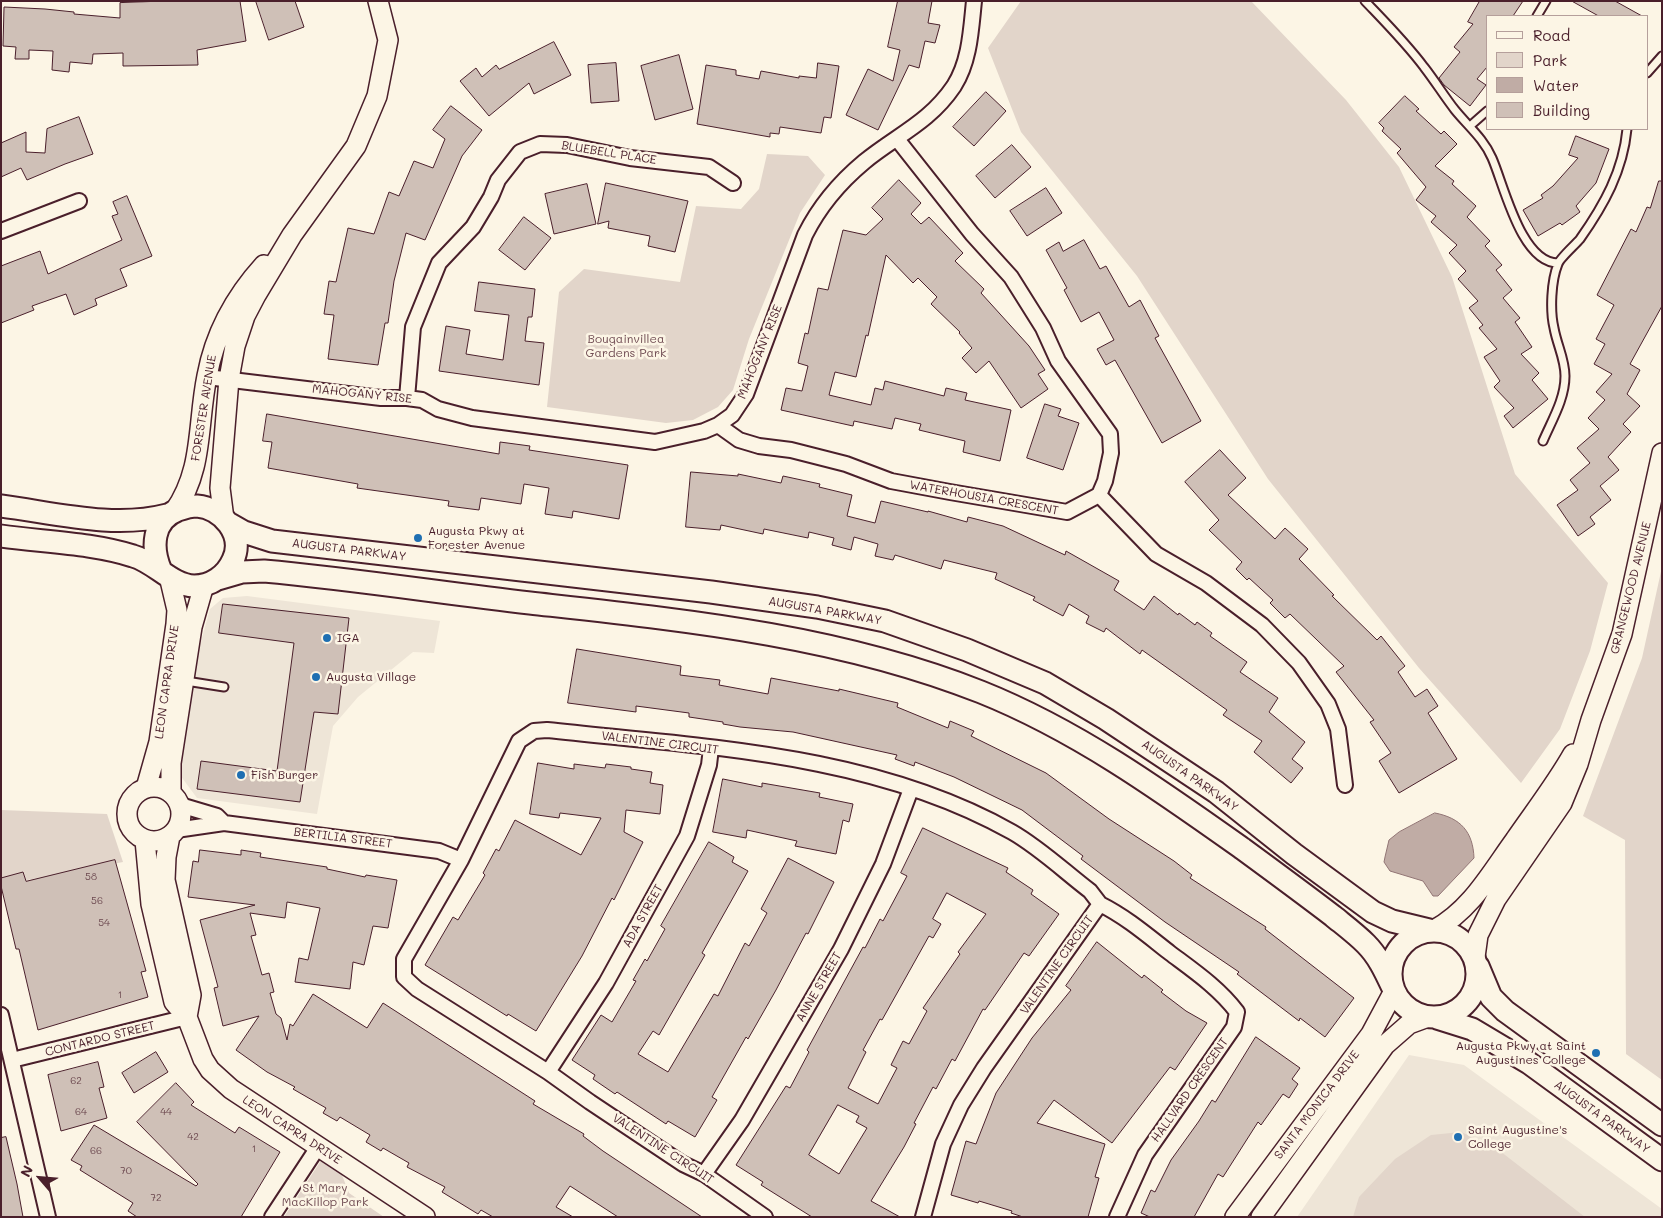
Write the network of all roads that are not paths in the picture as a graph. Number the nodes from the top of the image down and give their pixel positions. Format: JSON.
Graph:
{"nodes":[{"id":1,"x":378,"y":1,"type":"edge"},
{"id":2,"x":974,"y":1,"type":"edge"},
{"id":3,"x":1365,"y":1,"type":"edge"},
{"id":4,"x":1546,"y":1,"type":"edge"},
{"id":5,"x":1538,"y":15,"type":"edge"},
{"id":6,"x":1662,"y":56,"type":"edge"},
{"id":7,"x":1648,"y":72,"type":"edge"},
{"id":8,"x":1486,"y":112,"type":"edge"},
{"id":9,"x":1470,"y":126,"type":"junction"},
{"id":10,"x":1627,"y":130,"type":"edge"},
{"id":11,"x":897,"y":139,"type":"junction"},
{"id":12,"x":733,"y":183,"type":"dead end"},
{"id":13,"x":80,"y":201,"type":"dead end"},
{"id":14,"x":1,"y":231,"type":"edge"},
{"id":15,"x":292,"y":235,"type":"junction"},
{"id":16,"x":1558,"y":263,"type":"junction"},
{"id":17,"x":207,"y":376,"type":"junction"},
{"id":18,"x":229,"y":378,"type":"junction"},
{"id":19,"x":407,"y":398,"type":"junction"},
{"id":20,"x":718,"y":425,"type":"junction"},
{"id":21,"x":1543,"y":441,"type":"dead end"},
{"id":22,"x":1662,"y":453,"type":"edge"},
{"id":23,"x":1099,"y":495,"type":"junction"},
{"id":24,"x":1,"y":506,"type":"edge"},
{"id":25,"x":171,"y":513,"type":"junction"},
{"id":26,"x":227,"y":522,"type":"junction"},
{"id":27,"x":1,"y":536,"type":"edge"},
{"id":28,"x":165,"y":574,"type":"junction"},
{"id":29,"x":211,"y":582,"type":"junction"},
{"id":30,"x":176,"y":679,"type":"junction"},
{"id":31,"x":224,"y":687,"type":"dead end"},
{"id":32,"x":1591,"y":720,"type":"junction"},
{"id":33,"x":711,"y":748,"type":"junction"},
{"id":34,"x":1346,"y":784,"type":"dead end"},
{"id":35,"x":146,"y":788,"type":"junction"},
{"id":36,"x":912,"y":789,"type":"junction"},
{"id":37,"x":175,"y":799,"type":"junction"},
{"id":38,"x":224,"y":823,"type":"junction"},
{"id":39,"x":173,"y":833,"type":"junction"},
{"id":40,"x":145,"y":840,"type":"junction"},
{"id":41,"x":461,"y":860,"type":"junction"},
{"id":42,"x":1100,"y":904,"type":"junction"},
{"id":43,"x":1432,"y":930,"type":"junction"},
{"id":44,"x":1475,"y":959,"type":"junction"},
{"id":45,"x":1393,"y":988,"type":"junction"},
{"id":46,"x":1,"y":1015,"type":"edge"},
{"id":47,"x":1432,"y":1017,"type":"junction"},
{"id":48,"x":187,"y":1018,"type":"junction"},
{"id":49,"x":12,"y":1060,"type":"junction"},
{"id":50,"x":548,"y":1072,"type":"junction"},
{"id":51,"x":1662,"y":1125,"type":"edge"},
{"id":52,"x":318,"y":1147,"type":"junction"},
{"id":53,"x":1662,"y":1160,"type":"edge"},
{"id":54,"x":704,"y":1174,"type":"junction"},
{"id":55,"x":48,"y":1217,"type":"edge"},
{"id":56,"x":272,"y":1217,"type":"edge"},
{"id":57,"x":425,"y":1217,"type":"edge"},
{"id":58,"x":765,"y":1217,"type":"edge"},
{"id":59,"x":923,"y":1217,"type":"edge"},
{"id":60,"x":1117,"y":1217,"type":"edge"},
{"id":61,"x":1235,"y":1217,"type":"edge"},
{"id":62,"x":1261,"y":1217,"type":"edge"}],
"edges":[{"from":1,"to":15,"type":"street","name":"FORESTER AVENUE"},
{"from":2,"to":11,"type":"street","name":"MAHOGANY RISE"},
{"from":3,"to":9,"type":"lane"},
{"from":4,"to":5,"type":"lane"},
{"from":6,"to":7,"type":"lane"},
{"from":8,"to":9,"type":"lane"},
{"from":9,"to":16,"type":"lane"},
{"from":10,"to":16,"type":"lane"},
{"from":11,"to":20,"type":"street","name":"MAHOGANY RISE"},
{"from":11,"to":23,"type":"street"},
{"from":12,"to":19,"type":"street","name":"BLUEBELL PLACE"},
{"from":13,"to":14,"type":"street"},
{"from":15,"to":17,"type":"street","name":"FORESTER AVENUE"},
{"from":15,"to":18,"type":"street","name":"FORESTER AVENUE"},
{"from":16,"to":21,"type":"lane"},
{"from":17,"to":18,"type":"street","name":"MAHOGANY RISE"},
{"from":17,"to":25,"type":"street","name":"FORESTER AVENUE"},
{"from":18,"to":19,"type":"street","name":"MAHOGANY RISE"},
{"from":18,"to":26,"type":"street","name":"FORESTER AVENUE"},
{"from":19,"to":20,"type":"street","name":"MAHOGANY RISE"},
{"from":20,"to":23,"type":"street","name":"WATERHOUSIA CRESCENT"},
{"from":22,"to":32,"type":"street","name":"GRANGEWOOD AVENUE"},
{"from":23,"to":34,"type":"street"},
{"from":24,"to":25,"type":"main road"},
{"from":25,"to":26,"type":"main road"},
{"from":25,"to":28,"type":"main road"},
{"from":26,"to":29,"type":"main road"},
{"from":26,"to":43,"type":"main road","name":"AUGUSTA PARKWAY"},
{"from":27,"to":28,"type":"main road"},
{"from":28,"to":29,"type":"main road"},
{"from":28,"to":30,"type":"street","name":"LEON CAPRA DRIVE"},
{"from":29,"to":30,"type":"street","name":"LEON CAPRA DRIVE"},
{"from":29,"to":45,"type":"main road"},
{"from":30,"to":31,"type":"lane"},
{"from":30,"to":35,"type":"street","name":"LEON CAPRA DRIVE"},
{"from":30,"to":37,"type":"street","name":"LEON CAPRA DRIVE"},
{"from":32,"to":43,"type":"street","name":"GRANGEWOOD AVENUE"},
{"from":32,"to":44,"type":"street","name":"GRANGEWOOD AVENUE"},
{"from":33,"to":36,"type":"street","name":"VALENTINE CIRCUIT"},
{"from":33,"to":41,"type":"street","name":"VALENTINE CIRCUIT"},
{"from":33,"to":50,"type":"street","name":"ADA STREET"},
{"from":35,"to":37,"type":"street"},
{"from":35,"to":40,"type":"street"},
{"from":36,"to":42,"type":"street","name":"VALENTINE CIRCUIT"},
{"from":36,"to":54,"type":"street","name":"ANNE STREET"},
{"from":37,"to":38,"type":"street","name":"BERTILIA STREET"},
{"from":37,"to":39,"type":"street"},
{"from":38,"to":39,"type":"street","name":"BERTILIA STREET"},
{"from":38,"to":41,"type":"street","name":"BERTILIA STREET"},
{"from":39,"to":40,"type":"street"},
{"from":39,"to":48,"type":"street","name":"LEON CAPRA DRIVE"},
{"from":40,"to":48,"type":"street","name":"LEON CAPRA DRIVE"},
{"from":41,"to":50,"type":"street","name":"VALENTINE CIRCUIT"},
{"from":42,"to":59,"type":"street","name":"VALENTINE CIRCUIT"},
{"from":42,"to":60,"type":"street","name":"HALLVARD CRESCENT"},
{"from":43,"to":44,"type":"main road"},
{"from":43,"to":45,"type":"main road"},
{"from":44,"to":47,"type":"main road"},
{"from":44,"to":51,"type":"main road"},
{"from":45,"to":47,"type":"main road"},
{"from":45,"to":61,"type":"street","name":"SANTA MONICA DRIVE"},
{"from":46,"to":49,"type":"street"},
{"from":47,"to":53,"type":"main road","name":"AUGUSTA PARKWAY"},
{"from":47,"to":62,"type":"street","name":"SANTA MONICA DRIVE"},
{"from":48,"to":49,"type":"street","name":"CONTARDO STREET"},
{"from":48,"to":52,"type":"street","name":"LEON CAPRA DRIVE"},
{"from":49,"to":55,"type":"street"},
{"from":50,"to":54,"type":"street","name":"VALENTINE CIRCUIT"},
{"from":52,"to":56,"type":"street"},
{"from":52,"to":57,"type":"street","name":"LEON CAPRA DRIVE"},
{"from":54,"to":58,"type":"street","name":"VALENTINE CIRCUIT"}]}
